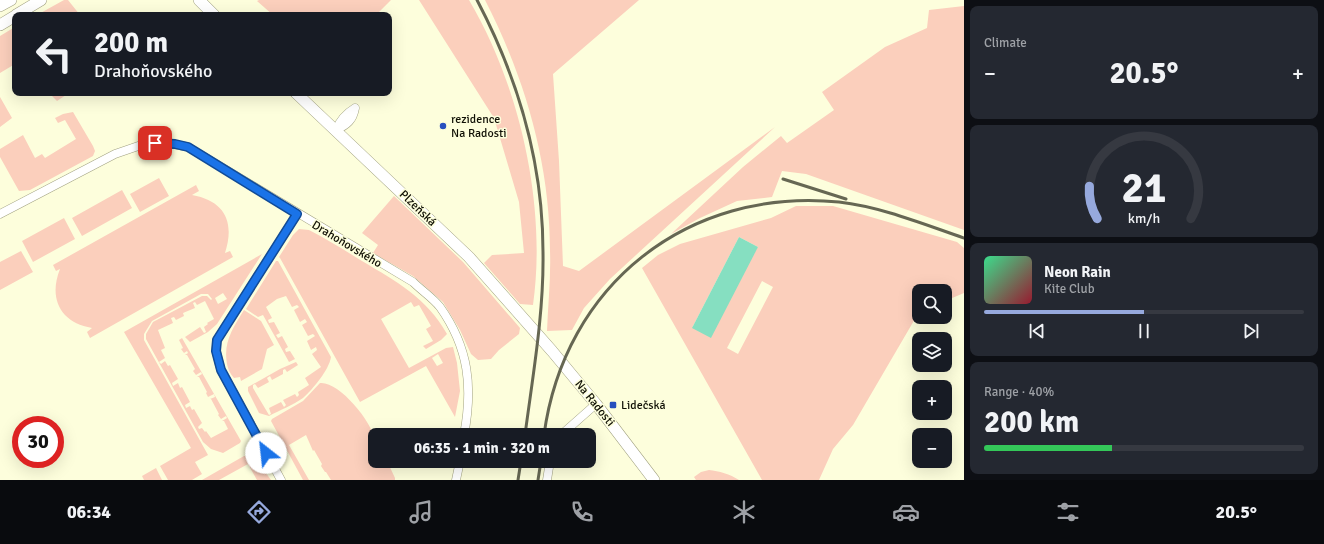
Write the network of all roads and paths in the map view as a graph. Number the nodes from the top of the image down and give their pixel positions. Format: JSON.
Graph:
{"nodes":[{"id":1,"x":11,"y":0,"type":"edge"},
{"id":2,"x":41,"y":0,"type":"edge"},
{"id":3,"x":199,"y":0,"type":"edge"},
{"id":4,"x":0,"y":6,"type":"edge"},
{"id":5,"x":21,"y":12,"type":"edge"},
{"id":6,"x":211,"y":12,"type":"edge"},
{"id":7,"x":12,"y":18,"type":"edge"},
{"id":8,"x":0,"y":25,"type":"edge"},
{"id":9,"x":299,"y":96,"type":"edge"},
{"id":10,"x":0,"y":214,"type":"edge"},
{"id":11,"x":297,"y":214,"type":"junction"},
{"id":12,"x":532,"y":329,"type":"joint"},
{"id":13,"x":596,"y":404,"type":"junction"},
{"id":14,"x":465,"y":428,"type":"edge"},
{"id":15,"x":569,"y":428,"type":"edge"},
{"id":16,"x":459,"y":468,"type":"edge"},
{"id":17,"x":549,"y":468,"type":"edge"},
{"id":18,"x":281,"y":480,"type":"edge"},
{"id":19,"x":456,"y":480,"type":"edge"},
{"id":20,"x":547,"y":480,"type":"edge"},
{"id":21,"x":654,"y":480,"type":"edge"}],
"edges":[{"from":1,"to":4,"type":"main road"},
{"from":2,"to":5,"type":"main road"},
{"from":3,"to":6,"type":"main road"},
{"from":7,"to":8,"type":"main road"},
{"from":9,"to":12,"type":"main road","name":"Plzeňská"},
{"from":10,"to":11,"type":"street","name":"Drahoňovského"},
{"from":11,"to":14,"type":"street","name":"Drahoňovského"},
{"from":11,"to":18,"type":"street"},
{"from":12,"to":13,"type":"main road","name":"Na Radosti"},
{"from":13,"to":15,"type":"street"},
{"from":13,"to":21,"type":"main road","name":"Na Radosti"},
{"from":16,"to":19,"type":"street"},
{"from":17,"to":20,"type":"street"}]}
